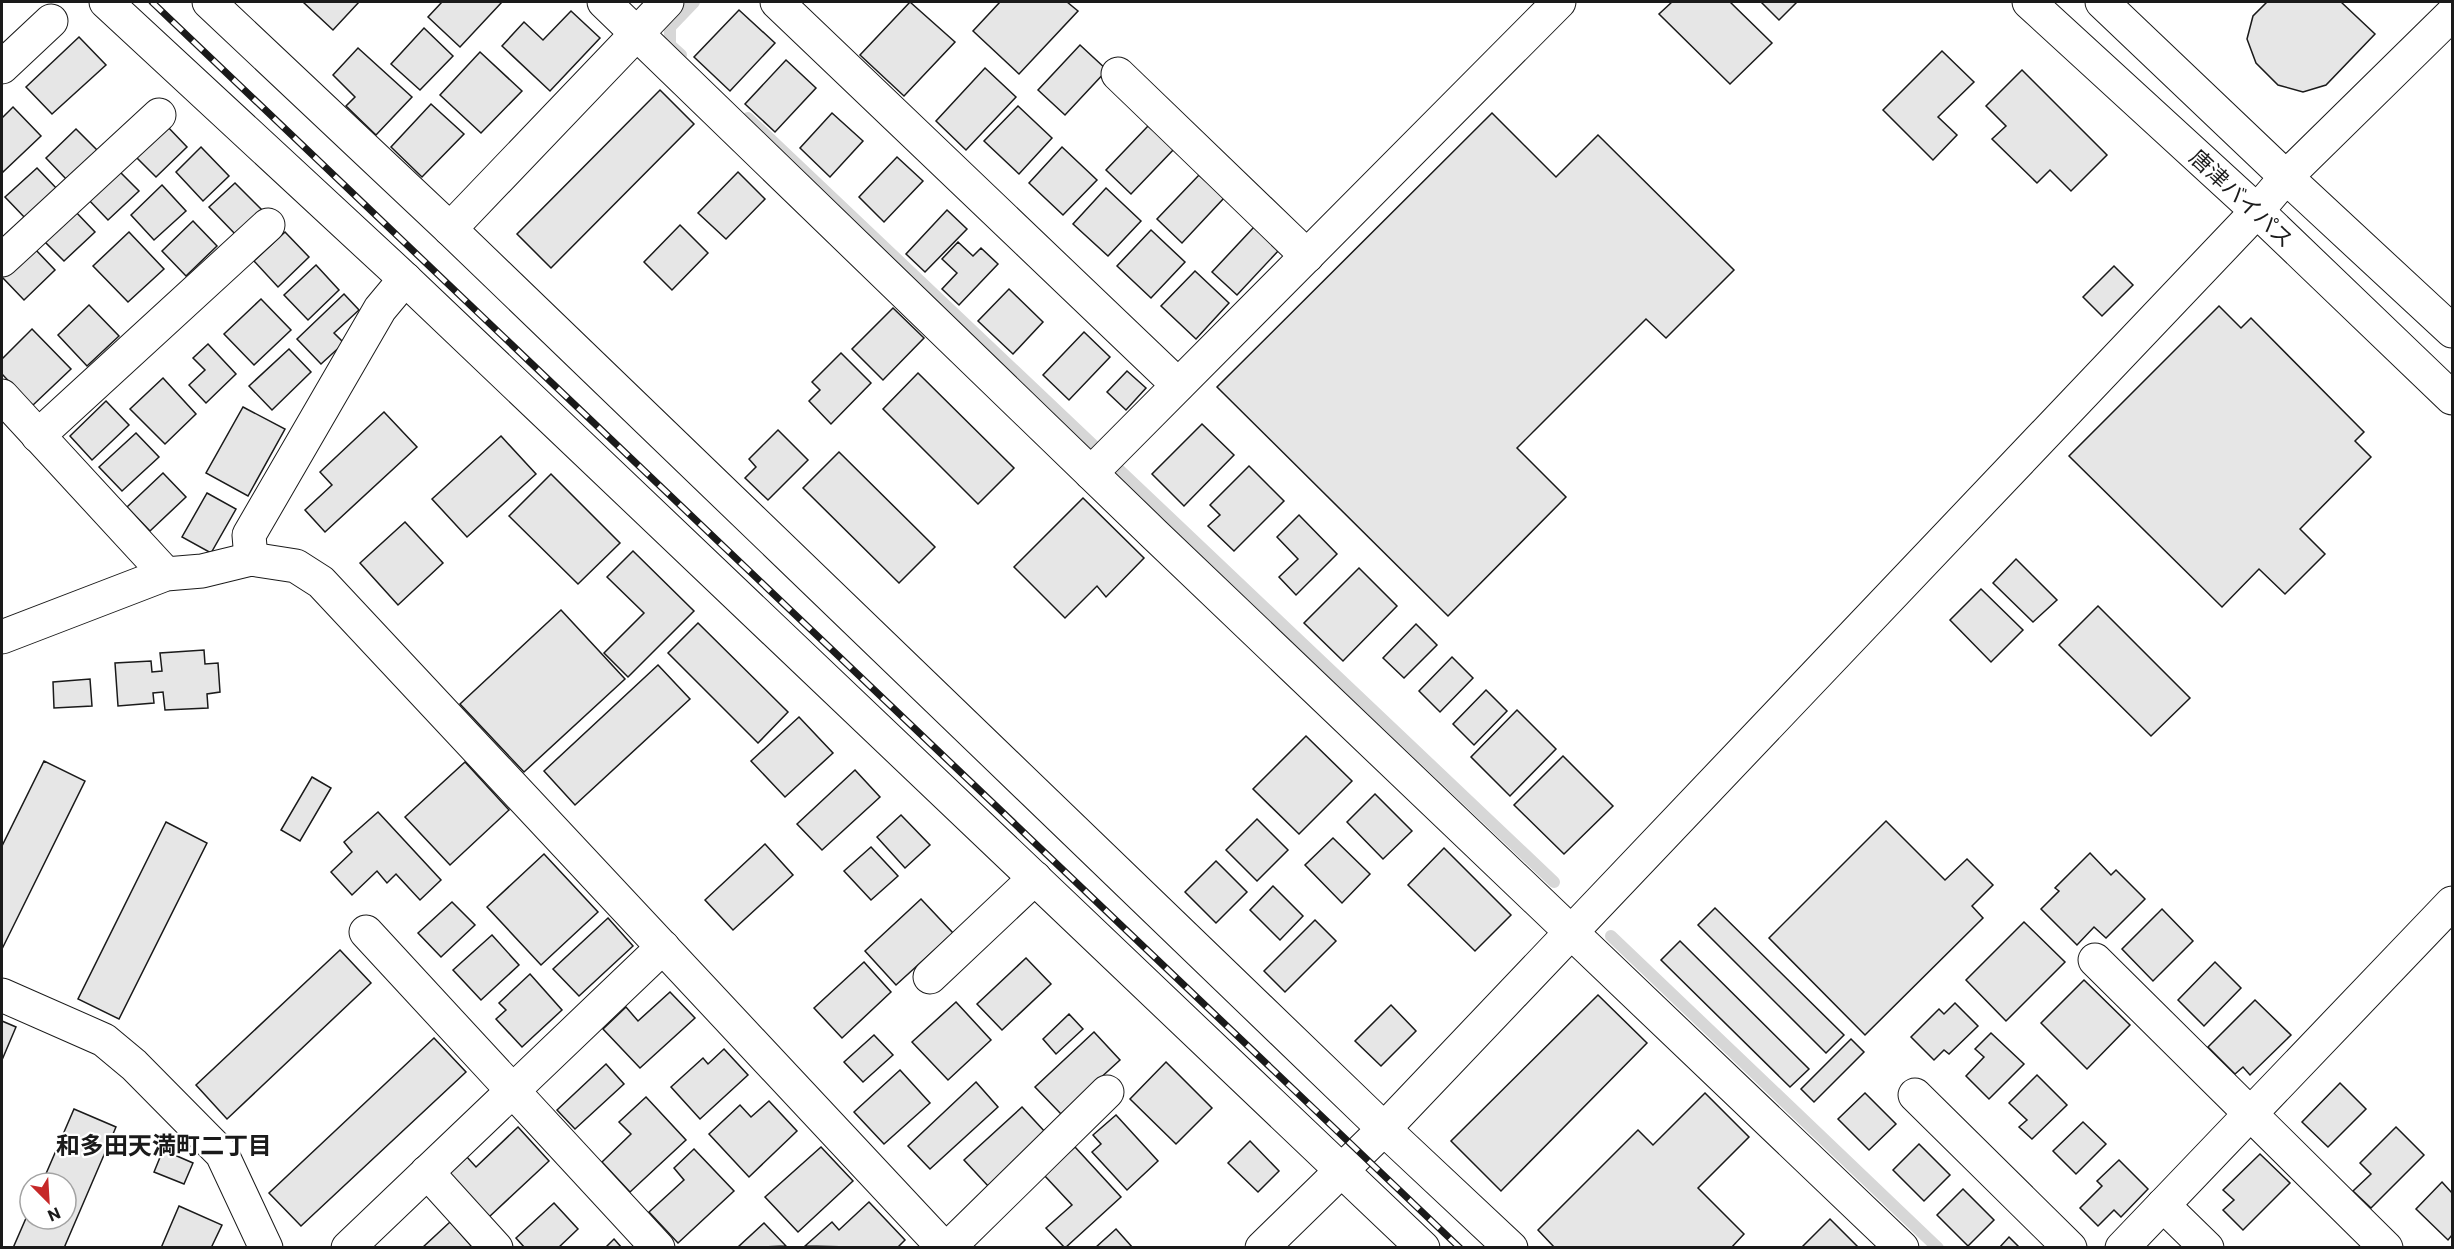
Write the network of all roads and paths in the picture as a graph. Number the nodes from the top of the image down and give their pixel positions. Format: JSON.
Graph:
{"nodes":[{"id":1,"x":106,"y":2,"type":"edge"},
{"id":2,"x":209,"y":2,"type":"edge"},
{"id":3,"x":604,"y":2,"type":"edge"},
{"id":4,"x":668,"y":2,"type":"edge"},
{"id":5,"x":777,"y":2,"type":"edge"},
{"id":6,"x":1559,"y":2,"type":"edge"},
{"id":7,"x":2029,"y":2,"type":"edge"},
{"id":8,"x":2102,"y":2,"type":"edge"},
{"id":9,"x":2452,"y":14,"type":"edge"},
{"id":10,"x":51,"y":21,"type":"dead end"},
{"id":11,"x":638,"y":33,"type":"junction"},
{"id":12,"x":2,"y":67,"type":"edge"},
{"id":13,"x":1118,"y":74,"type":"dead end"},
{"id":14,"x":159,"y":115,"type":"dead end"},
{"id":15,"x":2286,"y":177,"type":"junction"},
{"id":16,"x":2258,"y":211,"type":"junction"},
{"id":17,"x":268,"y":225,"type":"dead end"},
{"id":18,"x":450,"y":229,"type":"junction"},
{"id":19,"x":1307,"y":256,"type":"junction"},
{"id":20,"x":2,"y":260,"type":"edge"},
{"id":21,"x":405,"y":279,"type":"junction"},
{"id":22,"x":2452,"y":331,"type":"edge"},
{"id":23,"x":1178,"y":386,"type":"junction"},
{"id":24,"x":2,"y":396,"type":"edge"},
{"id":25,"x":2452,"y":398,"type":"edge"},
{"id":26,"x":38,"y":436,"type":"junction"},
{"id":27,"x":1091,"y":473,"type":"junction"},
{"id":28,"x":251,"y":559,"type":"junction"},
{"id":29,"x":166,"y":574,"type":"junction"},
{"id":30,"x":2,"y":637,"type":"edge"},
{"id":31,"x":1035,"y":878,"type":"junction"},
{"id":32,"x":2452,"y":903,"type":"edge"},
{"id":33,"x":366,"y":932,"type":"dead end"},
{"id":34,"x":1571,"y":932,"type":"junction"},
{"id":35,"x":663,"y":947,"type":"junction"},
{"id":36,"x":2095,"y":960,"type":"dead end"},
{"id":37,"x":930,"y":977,"type":"dead end"},
{"id":38,"x":2,"y":995,"type":"edge"},
{"id":39,"x":512,"y":1091,"type":"junction"},
{"id":40,"x":1107,"y":1092,"type":"dead end"},
{"id":41,"x":1915,"y":1095,"type":"dead end"},
{"id":42,"x":2251,"y":1114,"type":"junction"},
{"id":43,"x":1384,"y":1129,"type":"junction"},
{"id":44,"x":1342,"y":1170,"type":"junction"},
{"id":45,"x":427,"y":1172,"type":"junction"},
{"id":46,"x":2163,"y":1205,"type":"junction"},
{"id":47,"x":266,"y":1248,"type":"edge"},
{"id":48,"x":348,"y":1248,"type":"edge"},
{"id":49,"x":496,"y":1248,"type":"edge"},
{"id":50,"x":658,"y":1248,"type":"edge"},
{"id":51,"x":946,"y":1248,"type":"edge"},
{"id":52,"x":1262,"y":1248,"type":"edge"},
{"id":53,"x":1423,"y":1248,"type":"edge"},
{"id":54,"x":1511,"y":1248,"type":"edge"},
{"id":55,"x":1902,"y":1248,"type":"edge"},
{"id":56,"x":2070,"y":1248,"type":"edge"},
{"id":57,"x":2122,"y":1248,"type":"edge"},
{"id":58,"x":2207,"y":1248,"type":"edge"},
{"id":59,"x":2386,"y":1248,"type":"edge"}],
"edges":[{"from":1,"to":21,"type":"main road"},
{"from":2,"to":18,"type":"main road"},
{"from":3,"to":11,"type":"main road"},
{"from":4,"to":11,"type":"main road"},
{"from":5,"to":23,"type":"main road"},
{"from":6,"to":19,"type":"main road"},
{"from":7,"to":16,"type":"main road","name":"唐津バイパス"},
{"from":8,"to":15,"type":"main road","name":"唐津バイパス"},
{"from":9,"to":15,"type":"main road"},
{"from":10,"to":12,"type":"main road"},
{"from":11,"to":18,"type":"main road"},
{"from":11,"to":27,"type":"main road"},
{"from":13,"to":19,"type":"main road"},
{"from":14,"to":20,"type":"main road"},
{"from":15,"to":16,"type":"main road"},
{"from":15,"to":22,"type":"main road","name":"唐津バイパス"},
{"from":16,"to":25,"type":"main road","name":"唐津バイパス"},
{"from":16,"to":34,"type":"main road"},
{"from":17,"to":26,"type":"main road"},
{"from":18,"to":43,"type":"main road"},
{"from":19,"to":23,"type":"main road"},
{"from":21,"to":28,"type":"main road"},
{"from":21,"to":31,"type":"main road"},
{"from":23,"to":27,"type":"main road"},
{"from":24,"to":26,"type":"main road"},
{"from":26,"to":29,"type":"main road"},
{"from":27,"to":34,"type":"main road"},
{"from":28,"to":29,"type":"main road"},
{"from":28,"to":35,"type":"main road"},
{"from":29,"to":30,"type":"main road"},
{"from":31,"to":37,"type":"main road"},
{"from":31,"to":44,"type":"main road"},
{"from":32,"to":42,"type":"main road"},
{"from":33,"to":39,"type":"main road"},
{"from":34,"to":43,"type":"main road"},
{"from":34,"to":55,"type":"main road"},
{"from":35,"to":39,"type":"main road"},
{"from":35,"to":51,"type":"main road"},
{"from":36,"to":42,"type":"main road"},
{"from":38,"to":47,"type":"main road"},
{"from":39,"to":45,"type":"main road"},
{"from":39,"to":50,"type":"main road"},
{"from":40,"to":51,"type":"main road"},
{"from":41,"to":56,"type":"main road"},
{"from":42,"to":46,"type":"main road"},
{"from":42,"to":59,"type":"main road"},
{"from":43,"to":44,"type":"main road"},
{"from":43,"to":54,"type":"main road"},
{"from":44,"to":52,"type":"main road"},
{"from":44,"to":53,"type":"main road"},
{"from":45,"to":48,"type":"main road"},
{"from":45,"to":49,"type":"main road"},
{"from":46,"to":57,"type":"main road"},
{"from":46,"to":58,"type":"main road"}]}
